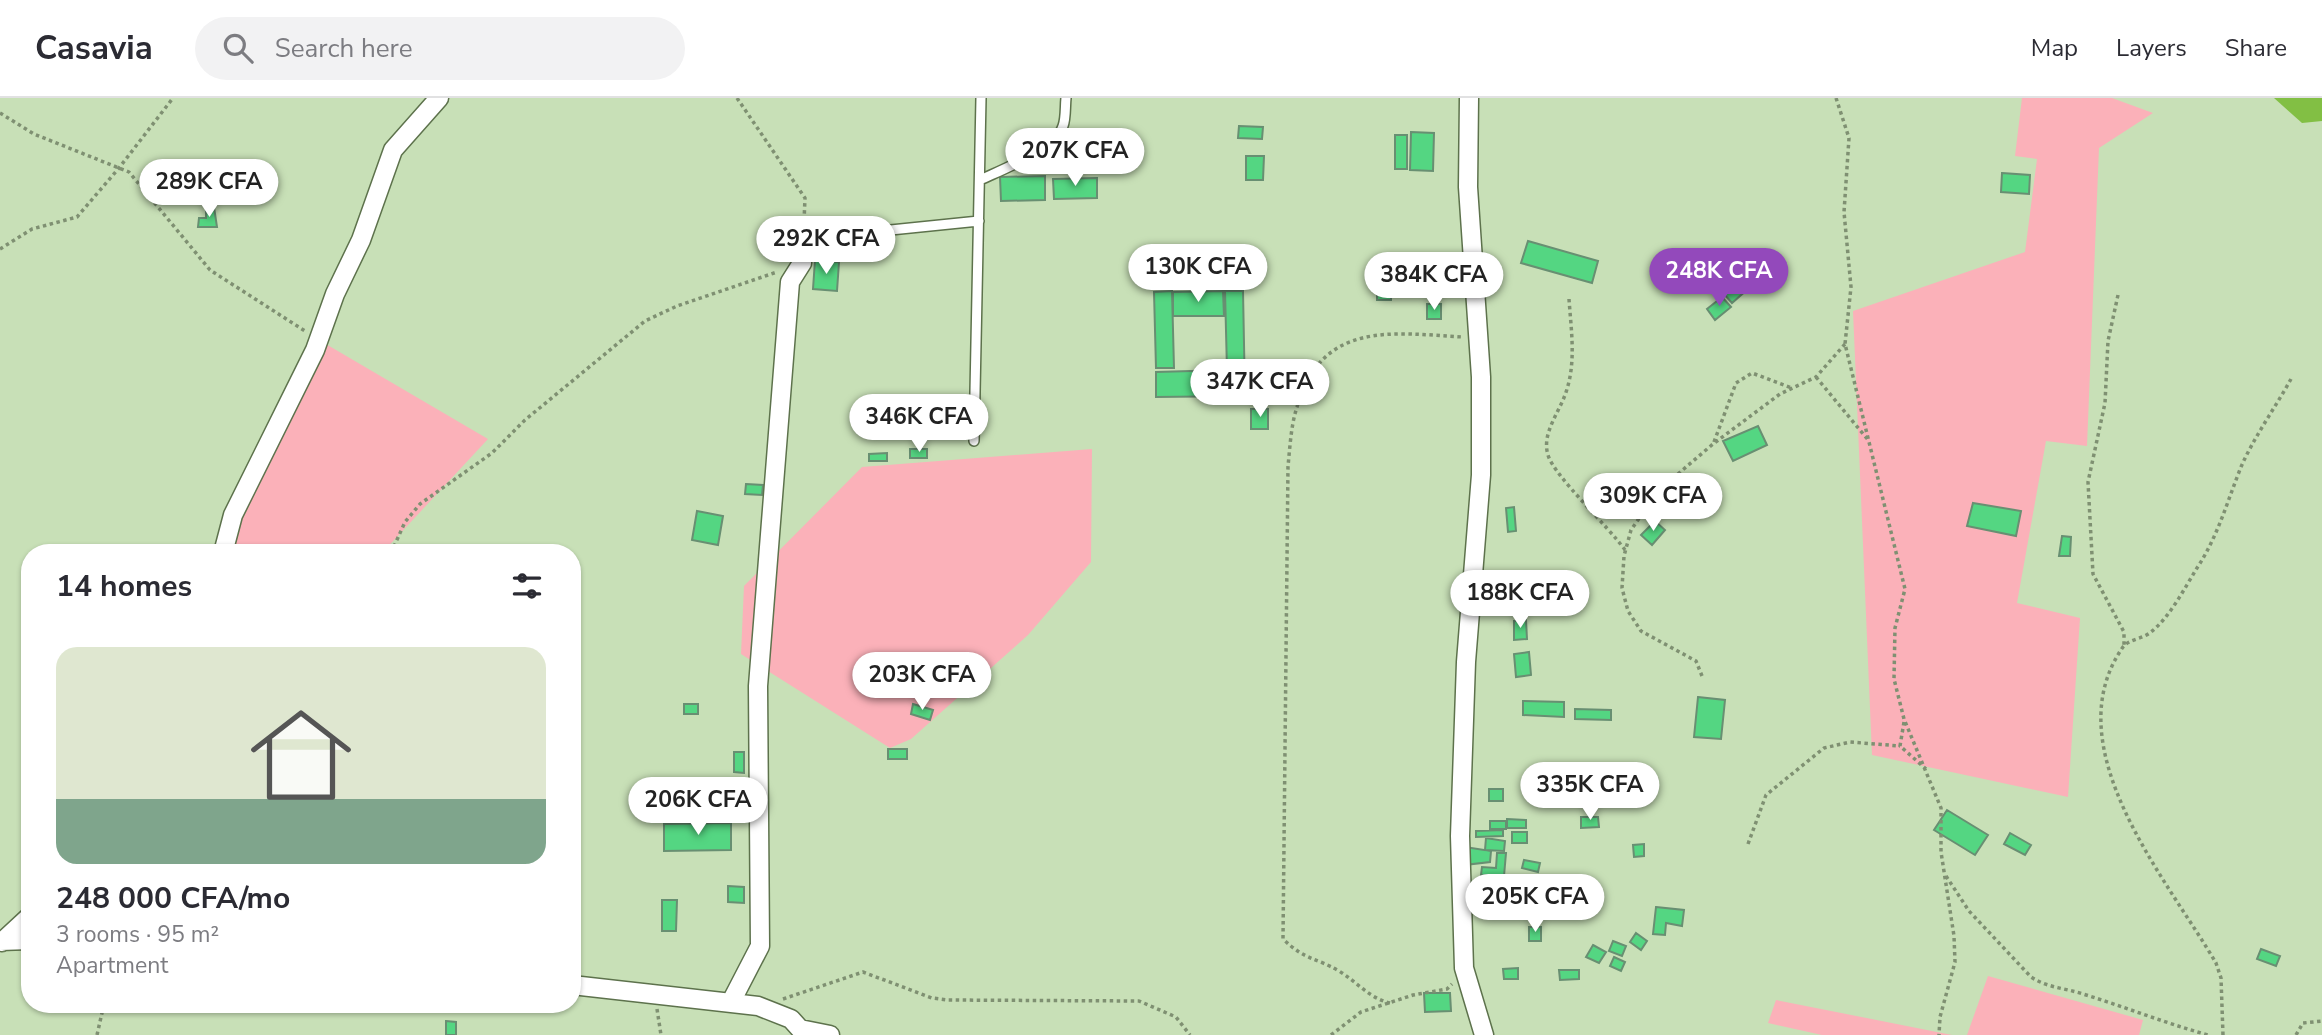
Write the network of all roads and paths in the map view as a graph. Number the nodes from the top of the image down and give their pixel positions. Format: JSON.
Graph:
{"nodes":[{"id":1,"x":173,"y":98,"type":"edge"},
{"id":2,"x":439,"y":98,"type":"edge"},
{"id":3,"x":737,"y":98,"type":"edge"},
{"id":4,"x":981,"y":98,"type":"edge"},
{"id":5,"x":1066,"y":98,"type":"edge"},
{"id":6,"x":1469,"y":98,"type":"edge"},
{"id":7,"x":1836,"y":98,"type":"edge"},
{"id":8,"x":0,"y":113,"type":"edge"},
{"id":9,"x":119,"y":168,"type":"junction"},
{"id":10,"x":980,"y":180,"type":"junction"},
{"id":11,"x":979,"y":221,"type":"junction"},
{"id":12,"x":822,"y":237,"type":"joint"},
{"id":13,"x":802,"y":238,"type":"junction"},
{"id":14,"x":0,"y":249,"type":"edge"},
{"id":15,"x":802,"y":263,"type":"junction"},
{"id":16,"x":2118,"y":295,"type":"dead end"},
{"id":17,"x":1569,"y":299,"type":"dead end"},
{"id":18,"x":1477,"y":338,"type":"junction"},
{"id":19,"x":319,"y":340,"type":"junction"},
{"id":20,"x":1845,"y":344,"type":"junction"},
{"id":21,"x":1816,"y":377,"type":"junction"},
{"id":22,"x":2291,"y":379,"type":"dead end"},
{"id":23,"x":1792,"y":388,"type":"junction"},
{"id":24,"x":974,"y":441,"type":"dead end"},
{"id":25,"x":1870,"y":442,"type":"junction"},
{"id":26,"x":1713,"y":444,"type":"junction"},
{"id":27,"x":225,"y":544,"type":"edge"},
{"id":28,"x":395,"y":544,"type":"edge"},
{"id":29,"x":1625,"y":550,"type":"junction"},
{"id":30,"x":2124,"y":645,"type":"junction"},
{"id":31,"x":1702,"y":676,"type":"dead end"},
{"id":32,"x":1904,"y":719,"type":"junction"},
{"id":33,"x":1900,"y":746,"type":"junction"},
{"id":34,"x":1927,"y":770,"type":"junction"},
{"id":35,"x":1748,"y":844,"type":"dead end"},
{"id":36,"x":1945,"y":875,"type":"junction"},
{"id":37,"x":21,"y":924,"type":"edge"},
{"id":38,"x":21,"y":941,"type":"edge"},
{"id":39,"x":1,"y":942,"type":"edge"},
{"id":40,"x":1464,"y":968,"type":"junction"},
{"id":41,"x":581,"y":986,"type":"edge"},
{"id":42,"x":655,"y":997,"type":"junction"},
{"id":43,"x":731,"y":1002,"type":"junction"},
{"id":44,"x":1390,"y":1003,"type":"junction"},
{"id":45,"x":758,"y":1006,"type":"junction"},
{"id":46,"x":102,"y":1013,"type":"edge"},
{"id":47,"x":2322,"y":1021,"type":"edge"},
{"id":48,"x":97,"y":1035,"type":"edge"},
{"id":49,"x":661,"y":1035,"type":"edge"},
{"id":50,"x":830,"y":1035,"type":"edge"},
{"id":51,"x":1190,"y":1035,"type":"edge"},
{"id":52,"x":1331,"y":1035,"type":"edge"},
{"id":53,"x":1484,"y":1035,"type":"edge"},
{"id":54,"x":1939,"y":1035,"type":"edge"},
{"id":55,"x":2208,"y":1035,"type":"edge"},
{"id":56,"x":2223,"y":1035,"type":"edge"},
{"id":57,"x":2296,"y":1035,"type":"edge"}],
"edges":[{"from":1,"to":9,"type":"path"},
{"from":2,"to":19,"type":"street"},
{"from":3,"to":13,"type":"path"},
{"from":4,"to":10,"type":"lane"},
{"from":5,"to":10,"type":"lane"},
{"from":6,"to":18,"type":"street"},
{"from":7,"to":20,"type":"path"},
{"from":8,"to":9,"type":"path"},
{"from":9,"to":14,"type":"path"},
{"from":9,"to":19,"type":"path"},
{"from":10,"to":11,"type":"lane"},
{"from":11,"to":12,"type":"lane"},
{"from":11,"to":24,"type":"lane"},
{"from":12,"to":13,"type":"street"},
{"from":13,"to":15,"type":"street"},
{"from":15,"to":28,"type":"path"},
{"from":15,"to":43,"type":"street"},
{"from":16,"to":30,"type":"path"},
{"from":17,"to":29,"type":"path"},
{"from":18,"to":40,"type":"street"},
{"from":18,"to":44,"type":"path"},
{"from":19,"to":27,"type":"street"},
{"from":20,"to":21,"type":"path"},
{"from":20,"to":25,"type":"path"},
{"from":21,"to":23,"type":"path"},
{"from":21,"to":25,"type":"path"},
{"from":22,"to":30,"type":"path"},
{"from":23,"to":26,"type":"path"},
{"from":23,"to":26,"type":"path"},
{"from":25,"to":32,"type":"path"},
{"from":26,"to":29,"type":"path"},
{"from":29,"to":31,"type":"path"},
{"from":30,"to":56,"type":"path"},
{"from":32,"to":33,"type":"path"},
{"from":32,"to":34,"type":"path"},
{"from":33,"to":34,"type":"path"},
{"from":33,"to":35,"type":"path"},
{"from":34,"to":36,"type":"path"},
{"from":36,"to":54,"type":"path"},
{"from":36,"to":55,"type":"path"},
{"from":37,"to":39,"type":"street"},
{"from":38,"to":39,"type":"street"},
{"from":40,"to":44,"type":"path"},
{"from":40,"to":53,"type":"street"},
{"from":41,"to":42,"type":"street"},
{"from":42,"to":43,"type":"street"},
{"from":42,"to":49,"type":"path"},
{"from":43,"to":45,"type":"street"},
{"from":44,"to":52,"type":"path"},
{"from":45,"to":50,"type":"street"},
{"from":45,"to":51,"type":"path"},
{"from":46,"to":48,"type":"path"},
{"from":47,"to":57,"type":"path"}]}
